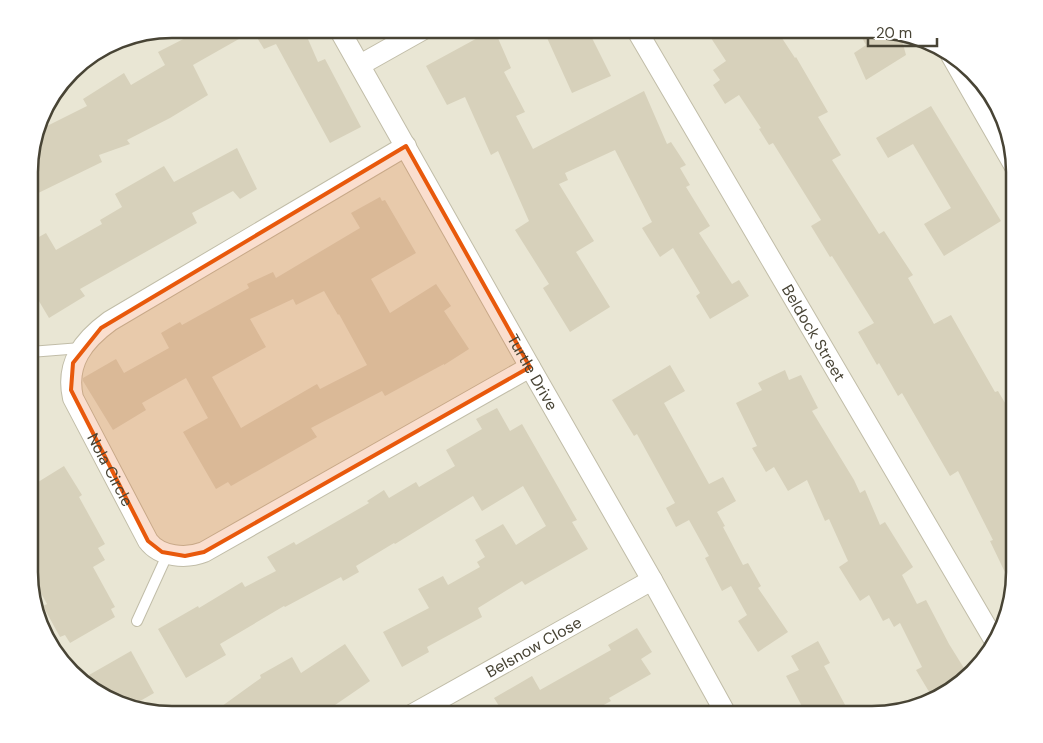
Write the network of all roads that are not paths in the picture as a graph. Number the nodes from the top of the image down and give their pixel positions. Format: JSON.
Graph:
{"nodes":[{"id":1,"x":344,"y":38,"type":"edge"},
{"id":2,"x":408,"y":38,"type":"edge"},
{"id":3,"x":641,"y":38,"type":"edge"},
{"id":4,"x":360,"y":65,"type":"junction"},
{"id":5,"x":961,"y":72,"type":"edge"},
{"id":6,"x":406,"y":146,"type":"junction"},
{"id":7,"x":1003,"y":146,"type":"edge"},
{"id":8,"x":81,"y":348,"type":"junction"},
{"id":9,"x":38,"y":351,"type":"edge"},
{"id":10,"x":530,"y":367,"type":"junction"},
{"id":11,"x":168,"y":554,"type":"junction"},
{"id":12,"x":652,"y":580,"type":"junction"},
{"id":13,"x":137,"y":621,"type":"dead end"},
{"id":14,"x":990,"y":635,"type":"edge"},
{"id":15,"x":428,"y":705,"type":"edge"},
{"id":16,"x":721,"y":706,"type":"edge"}],
"edges":[{"from":1,"to":4,"type":"street","name":"Turtle Drive"},
{"from":2,"to":4,"type":"street"},
{"from":3,"to":14,"type":"street","name":"Beldock Street"},
{"from":4,"to":6,"type":"street","name":"Turtle Drive"},
{"from":5,"to":7,"type":"street"},
{"from":6,"to":8,"type":"street","name":"Nola Circle"},
{"from":6,"to":10,"type":"street","name":"Turtle Drive"},
{"from":8,"to":9,"type":"lane"},
{"from":8,"to":11,"type":"street","name":"Nola Circle"},
{"from":10,"to":11,"type":"street"},
{"from":10,"to":12,"type":"street","name":"Turtle Drive"},
{"from":11,"to":13,"type":"lane"},
{"from":12,"to":15,"type":"street","name":"Belsnow Close"},
{"from":12,"to":16,"type":"street","name":"Turtle Drive"}]}
